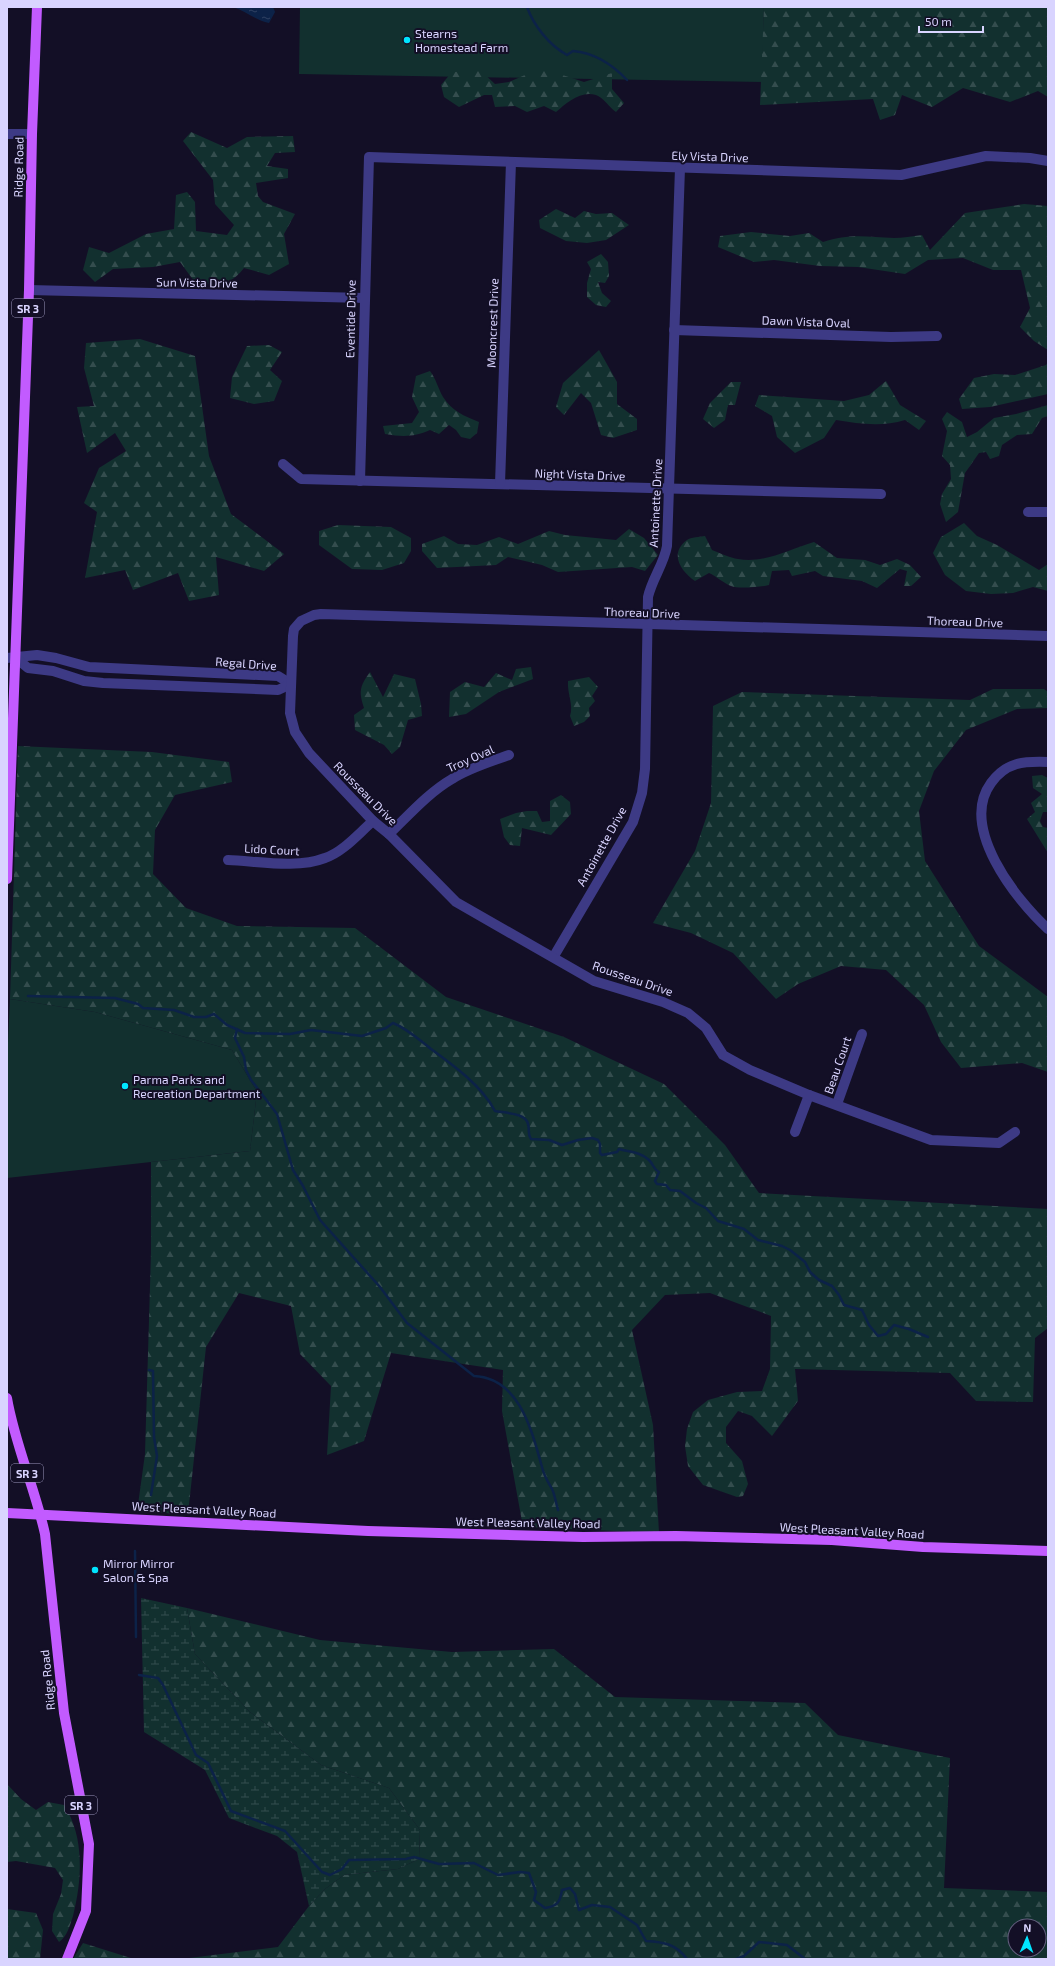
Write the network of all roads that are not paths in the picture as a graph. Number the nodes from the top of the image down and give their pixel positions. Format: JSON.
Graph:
{"nodes":[{"id":1,"x":37,"y":7,"type":"edge"},
{"id":2,"x":7,"y":134,"type":"edge"},
{"id":3,"x":32,"y":134,"type":"junction"},
{"id":4,"x":369,"y":157,"type":"joint"},
{"id":5,"x":1048,"y":161,"type":"edge"},
{"id":6,"x":511,"y":162,"type":"junction"},
{"id":7,"x":680,"y":168,"type":"junction"},
{"id":8,"x":29,"y":290,"type":"junction"},
{"id":9,"x":364,"y":298,"type":"junction"},
{"id":10,"x":674,"y":330,"type":"junction"},
{"id":11,"x":937,"y":336,"type":"dead end"},
{"id":12,"x":283,"y":464,"type":"dead end"},
{"id":13,"x":360,"y":481,"type":"junction"},
{"id":14,"x":500,"y":484,"type":"junction"},
{"id":15,"x":669,"y":489,"type":"junction"},
{"id":16,"x":881,"y":494,"type":"dead end"},
{"id":17,"x":1028,"y":512,"type":"dead end"},
{"id":18,"x":1048,"y":512,"type":"edge"},
{"id":19,"x":647,"y":624,"type":"junction"},
{"id":20,"x":1048,"y":636,"type":"edge"},
{"id":21,"x":12,"y":658,"type":"edge"},
{"id":22,"x":132,"y":670,"type":"junction"},
{"id":23,"x":132,"y":683,"type":"junction"},
{"id":24,"x":291,"y":684,"type":"junction"},
{"id":25,"x":509,"y":755,"type":"dead end"},
{"id":26,"x":1048,"y":762,"type":"edge"},
{"id":27,"x":372,"y":821,"type":"junction"},
{"id":28,"x":388,"y":834,"type":"junction"},
{"id":29,"x":228,"y":860,"type":"dead end"},
{"id":30,"x":7,"y":878,"type":"edge"},
{"id":31,"x":1048,"y":929,"type":"edge"},
{"id":32,"x":554,"y":956,"type":"junction"},
{"id":33,"x":862,"y":1034,"type":"dead end"},
{"id":34,"x":809,"y":1095,"type":"junction"},
{"id":35,"x":837,"y":1104,"type":"junction"},
{"id":36,"x":795,"y":1132,"type":"dead end"},
{"id":37,"x":1015,"y":1132,"type":"dead end"},
{"id":38,"x":7,"y":1398,"type":"edge"},
{"id":39,"x":7,"y":1513,"type":"edge"},
{"id":40,"x":40,"y":1514,"type":"junction"},
{"id":41,"x":1048,"y":1551,"type":"edge"},
{"id":42,"x":67,"y":1959,"type":"edge"}],
"edges":[{"from":1,"to":3,"type":"main road","name":"Ridge Road","number":"SR 3"},
{"from":2,"to":3,"type":"street"},
{"from":3,"to":8,"type":"main road","name":"Ridge Road","number":"SR 3"},
{"from":4,"to":6,"type":"street","name":"Ely Vista Drive"},
{"from":4,"to":9,"type":"street","name":"Eventide Drive"},
{"from":5,"to":7,"type":"street","name":"Ely Vista Drive"},
{"from":6,"to":7,"type":"street","name":"Ely Vista Drive"},
{"from":6,"to":14,"type":"street","name":"Mooncrest Drive"},
{"from":7,"to":10,"type":"street","name":"Antoinette Drive"},
{"from":8,"to":9,"type":"street","name":"Sun Vista Drive"},
{"from":8,"to":21,"type":"main road","name":"Ridge Road","number":"SR 3"},
{"from":9,"to":13,"type":"street","name":"Eventide Drive"},
{"from":10,"to":11,"type":"street","name":"Dawn Vista Oval"},
{"from":10,"to":15,"type":"street","name":"Antoinette Drive"},
{"from":12,"to":13,"type":"street","name":"Night Vista Drive"},
{"from":13,"to":14,"type":"street","name":"Night Vista Drive"},
{"from":14,"to":15,"type":"street","name":"Night Vista Drive"},
{"from":15,"to":16,"type":"street","name":"Night Vista Drive"},
{"from":15,"to":19,"type":"street","name":"Antoinette Drive"},
{"from":17,"to":18,"type":"street"},
{"from":19,"to":20,"type":"street","name":"Thoreau Drive"},
{"from":19,"to":24,"type":"street","name":"Thoreau Drive"},
{"from":19,"to":32,"type":"street","name":"Antoinette Drive"},
{"from":21,"to":22,"type":"street","name":"Regal Drive"},
{"from":21,"to":23,"type":"street","name":"Regal Drive"},
{"from":21,"to":30,"type":"main road","name":"Ridge Road","number":"SR 3"},
{"from":22,"to":23,"type":"street"},
{"from":22,"to":24,"type":"street","name":"Regal Drive"},
{"from":23,"to":24,"type":"street","name":"Regal Drive"},
{"from":24,"to":27,"type":"street","name":"Rousseau Drive"},
{"from":25,"to":28,"type":"street","name":"Troy Oval"},
{"from":26,"to":31,"type":"street"},
{"from":27,"to":28,"type":"street","name":"Rousseau Drive"},
{"from":27,"to":29,"type":"street","name":"Lido Court"},
{"from":28,"to":32,"type":"street","name":"Rousseau Drive"},
{"from":32,"to":34,"type":"street","name":"Rousseau Drive"},
{"from":33,"to":35,"type":"street","name":"Beau Court"},
{"from":34,"to":35,"type":"street","name":"Rousseau Drive"},
{"from":34,"to":36,"type":"street"},
{"from":35,"to":37,"type":"street","name":"Rousseau Drive"},
{"from":38,"to":40,"type":"main road","name":"Ridge Road","number":"SR 3"},
{"from":39,"to":40,"type":"main road","name":"West Pleasant Valley Road"},
{"from":40,"to":41,"type":"main road","name":"West Pleasant Valley Road"},
{"from":40,"to":42,"type":"main road","name":"Ridge Road","number":"SR 3"}]}
